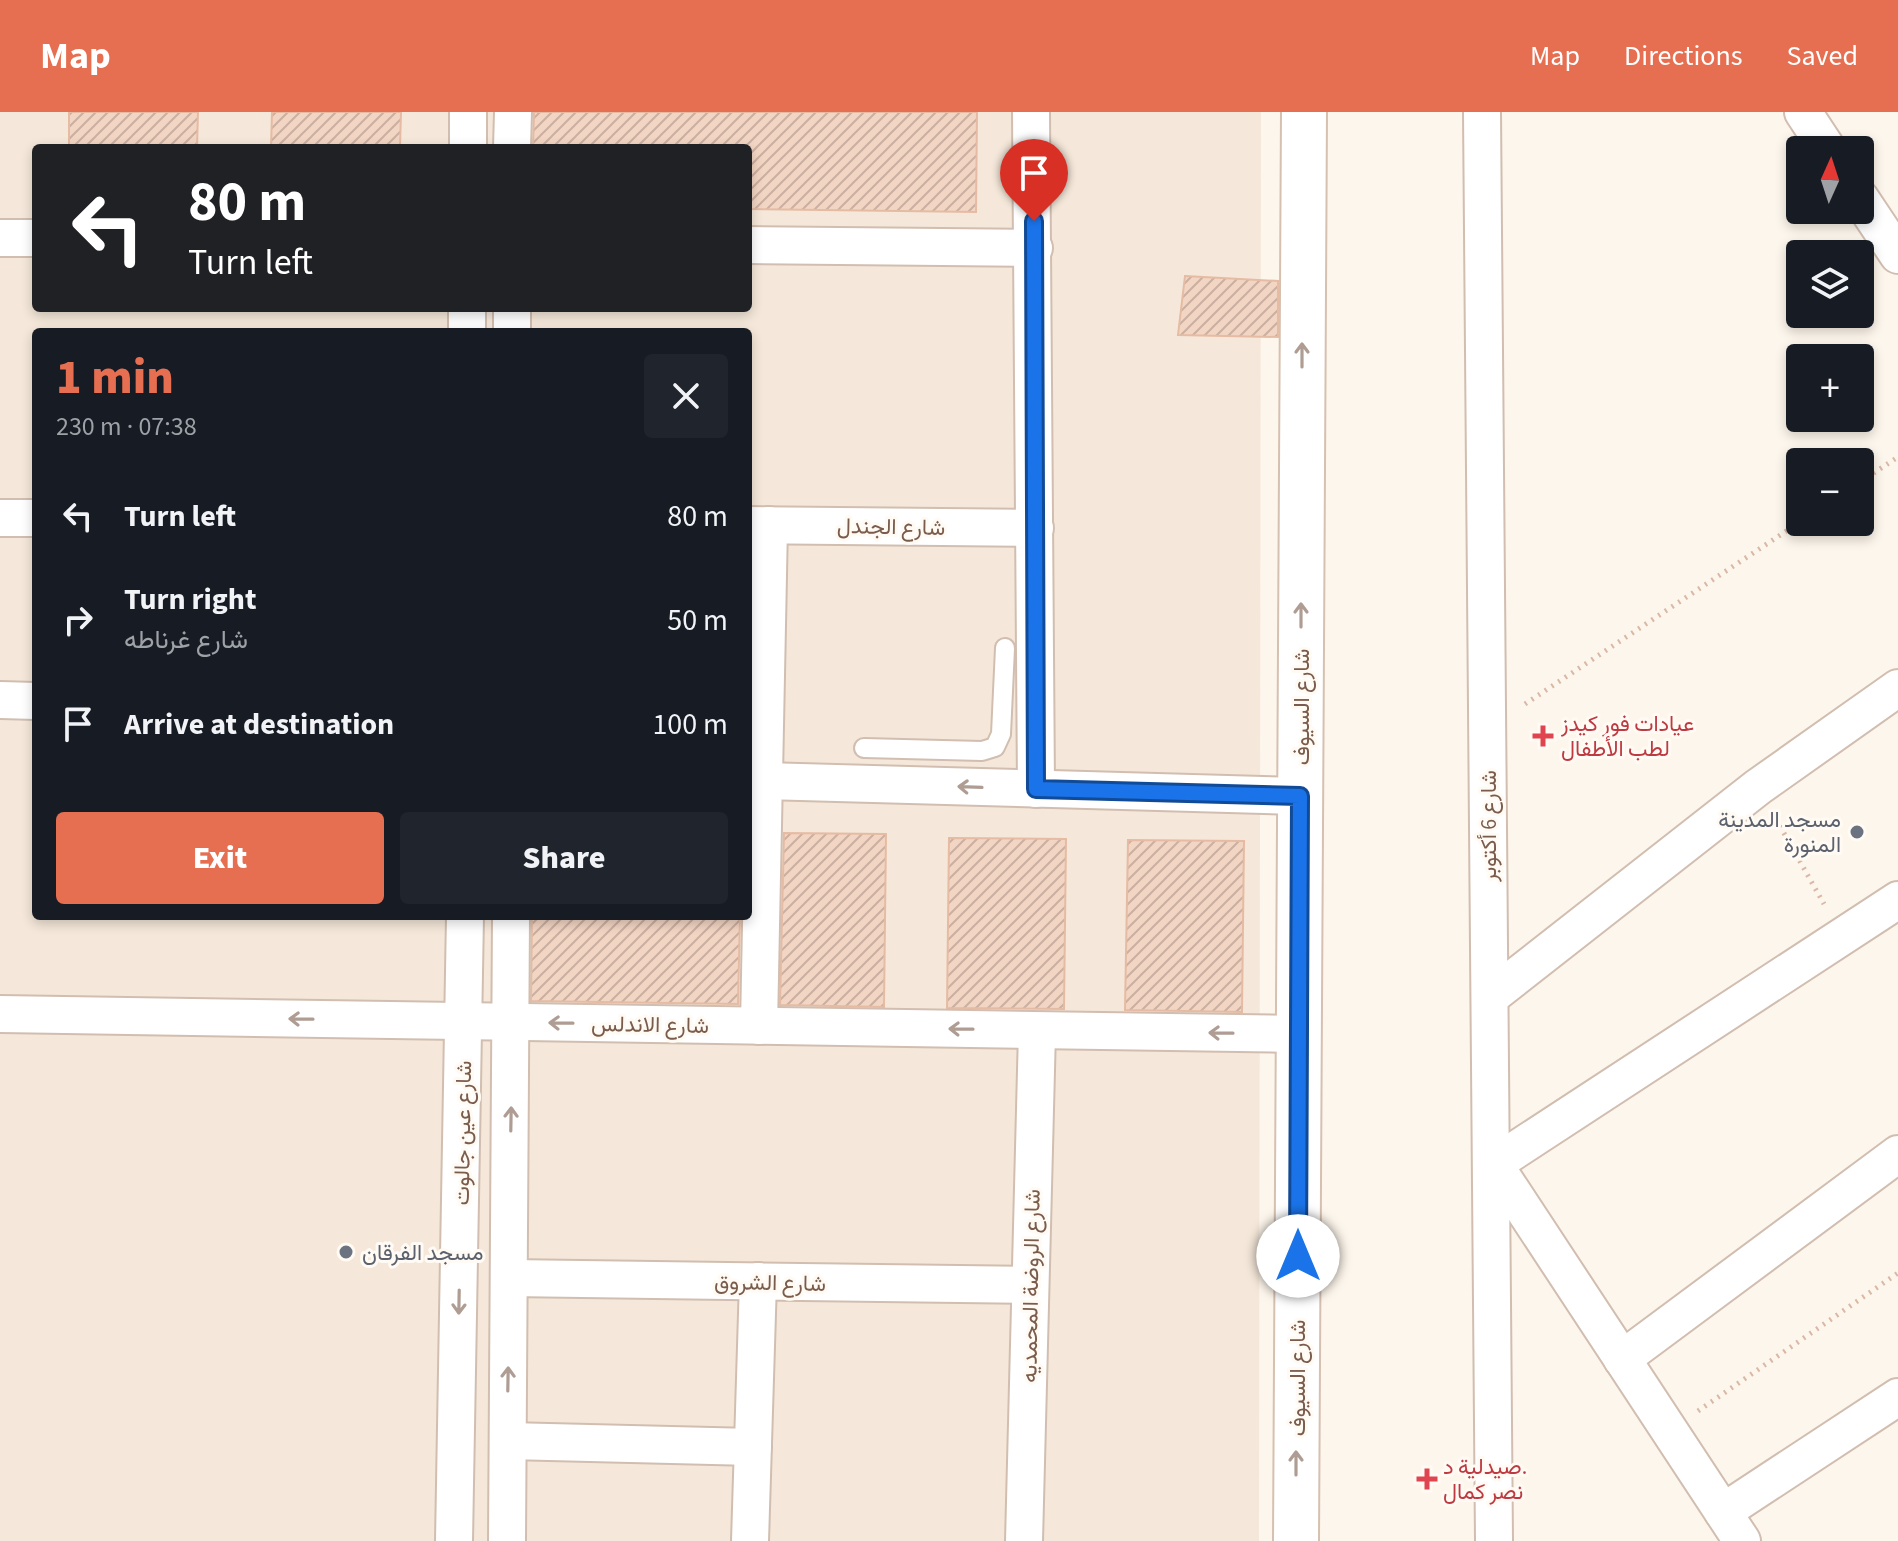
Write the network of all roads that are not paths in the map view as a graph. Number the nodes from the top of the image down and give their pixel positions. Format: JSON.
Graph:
{"nodes":[{"id":1,"x":468,"y":112,"type":"edge"},
{"id":2,"x":513,"y":112,"type":"edge"},
{"id":3,"x":1031,"y":112,"type":"edge"},
{"id":4,"x":1304,"y":112,"type":"edge"},
{"id":5,"x":1482,"y":112,"type":"edge"},
{"id":6,"x":1803,"y":112,"type":"edge"},
{"id":7,"x":1819,"y":136,"type":"edge"},
{"id":8,"x":468,"y":144,"type":"edge"},
{"id":9,"x":512,"y":144,"type":"edge"},
{"id":10,"x":1874,"y":219,"type":"edge"},
{"id":11,"x":0,"y":238,"type":"edge"},
{"id":12,"x":32,"y":238,"type":"edge"},
{"id":13,"x":752,"y":245,"type":"edge"},
{"id":14,"x":1034,"y":248,"type":"junction"},
{"id":15,"x":1898,"y":255,"type":"edge"},
{"id":16,"x":0,"y":518,"type":"edge"},
{"id":17,"x":32,"y":518,"type":"edge"},
{"id":18,"x":758,"y":525,"type":"edge"},
{"id":19,"x":1035,"y":528,"type":"junction"},
{"id":20,"x":1005,"y":648,"type":"dead end"},
{"id":21,"x":1898,"y":688,"type":"edge"},
{"id":22,"x":0,"y":700,"type":"edge"},
{"id":23,"x":32,"y":701,"type":"edge"},
{"id":24,"x":864,"y":748,"type":"dead end"},
{"id":25,"x":893,"y":749,"type":"junction"},
{"id":26,"x":764,"y":781,"type":"junction"},
{"id":27,"x":891,"y":785,"type":"junction"},
{"id":28,"x":1036,"y":789,"type":"junction"},
{"id":29,"x":1300,"y":796,"type":"junction"},
{"id":30,"x":755,"y":857,"type":"edge"},
{"id":31,"x":1898,"y":900,"type":"edge"},
{"id":32,"x":465,"y":920,"type":"edge"},
{"id":33,"x":511,"y":920,"type":"edge"},
{"id":34,"x":1490,"y":997,"type":"junction"},
{"id":35,"x":0,"y":1014,"type":"edge"},
{"id":36,"x":465,"y":1021,"type":"junction"},
{"id":37,"x":512,"y":1022,"type":"junction"},
{"id":38,"x":759,"y":1026,"type":"junction"},
{"id":39,"x":1037,"y":1031,"type":"junction"},
{"id":40,"x":1299,"y":1034,"type":"junction"},
{"id":41,"x":1898,"y":1154,"type":"edge"},
{"id":42,"x":1492,"y":1165,"type":"junction"},
{"id":43,"x":509,"y":1278,"type":"junction"},
{"id":44,"x":758,"y":1281,"type":"junction"},
{"id":45,"x":1030,"y":1285,"type":"junction"},
{"id":46,"x":1622,"y":1359,"type":"junction"},
{"id":47,"x":1898,"y":1397,"type":"edge"},
{"id":48,"x":508,"y":1441,"type":"junction"},
{"id":49,"x":753,"y":1447,"type":"junction"},
{"id":50,"x":1733,"y":1526,"type":"edge"},
{"id":51,"x":454,"y":1541,"type":"edge"},
{"id":52,"x":507,"y":1541,"type":"edge"},
{"id":53,"x":750,"y":1541,"type":"edge"},
{"id":54,"x":1024,"y":1541,"type":"edge"},
{"id":55,"x":1296,"y":1541,"type":"edge"},
{"id":56,"x":1494,"y":1541,"type":"edge"}],
"edges":[{"from":1,"to":8,"type":"street"},
{"from":2,"to":9,"type":"street"},
{"from":3,"to":14,"type":"street"},
{"from":29,"to":4,"type":"main road","name":"شارع السيوف","one_way":true},
{"from":5,"to":34,"type":"street","name":"شارع 6 أكتوبر"},
{"from":6,"to":7,"type":"street"},
{"from":10,"to":15,"type":"street"},
{"from":11,"to":12,"type":"street"},
{"from":13,"to":14,"type":"street"},
{"from":14,"to":19,"type":"street"},
{"from":16,"to":17,"type":"street"},
{"from":18,"to":19,"type":"street","name":"شارع الجندل"},
{"from":18,"to":26,"type":"street"},
{"from":19,"to":28,"type":"street"},
{"from":20,"to":25,"type":"lane"},
{"from":21,"to":34,"type":"street"},
{"from":22,"to":23,"type":"street"},
{"from":24,"to":25,"type":"lane"},
{"from":25,"to":27,"type":"lane"},
{"from":26,"to":27,"type":"street"},
{"from":26,"to":30,"type":"street"},
{"from":28,"to":27,"type":"street","one_way":true},
{"from":28,"to":29,"type":"street"},
{"from":29,"to":40,"type":"main road","name":"شارع السيوف"},
{"from":30,"to":38,"type":"street"},
{"from":31,"to":42,"type":"street"},
{"from":32,"to":36,"type":"street","name":"شارع عين جالوت"},
{"from":33,"to":37,"type":"street"},
{"from":34,"to":42,"type":"street","name":"شارع 6 أكتوبر"},
{"from":36,"to":35,"type":"street","name":"شارع الاندلس","one_way":true},
{"from":36,"to":37,"type":"street","name":"شارع الاندلس"},
{"from":36,"to":51,"type":"street","name":"شارع عين جالوت","one_way":true},
{"from":38,"to":37,"type":"street","name":"شارع الاندلس","one_way":true},
{"from":43,"to":37,"type":"street","one_way":true},
{"from":39,"to":38,"type":"street","name":"شارع الاندلس","one_way":true},
{"from":40,"to":39,"type":"street","name":"شارع الاندلس","one_way":true},
{"from":39,"to":45,"type":"street","name":"شارع الروضة المحمديه"},
{"from":55,"to":40,"type":"main road","name":"شارع السيوف","one_way":true},
{"from":41,"to":46,"type":"street"},
{"from":42,"to":46,"type":"street"},
{"from":42,"to":56,"type":"street","name":"شارع 6 أكتوبر"},
{"from":43,"to":44,"type":"street","name":"شارع الشروق"},
{"from":48,"to":43,"type":"street","one_way":true},
{"from":44,"to":45,"type":"street","name":"شارع الشروق"},
{"from":44,"to":49,"type":"street"},
{"from":45,"to":54,"type":"street","name":"شارع الروضة المحمديه"},
{"from":46,"to":50,"type":"street"},
{"from":47,"to":50,"type":"street"},
{"from":48,"to":49,"type":"street"},
{"from":48,"to":52,"type":"street"},
{"from":49,"to":53,"type":"street"}]}
